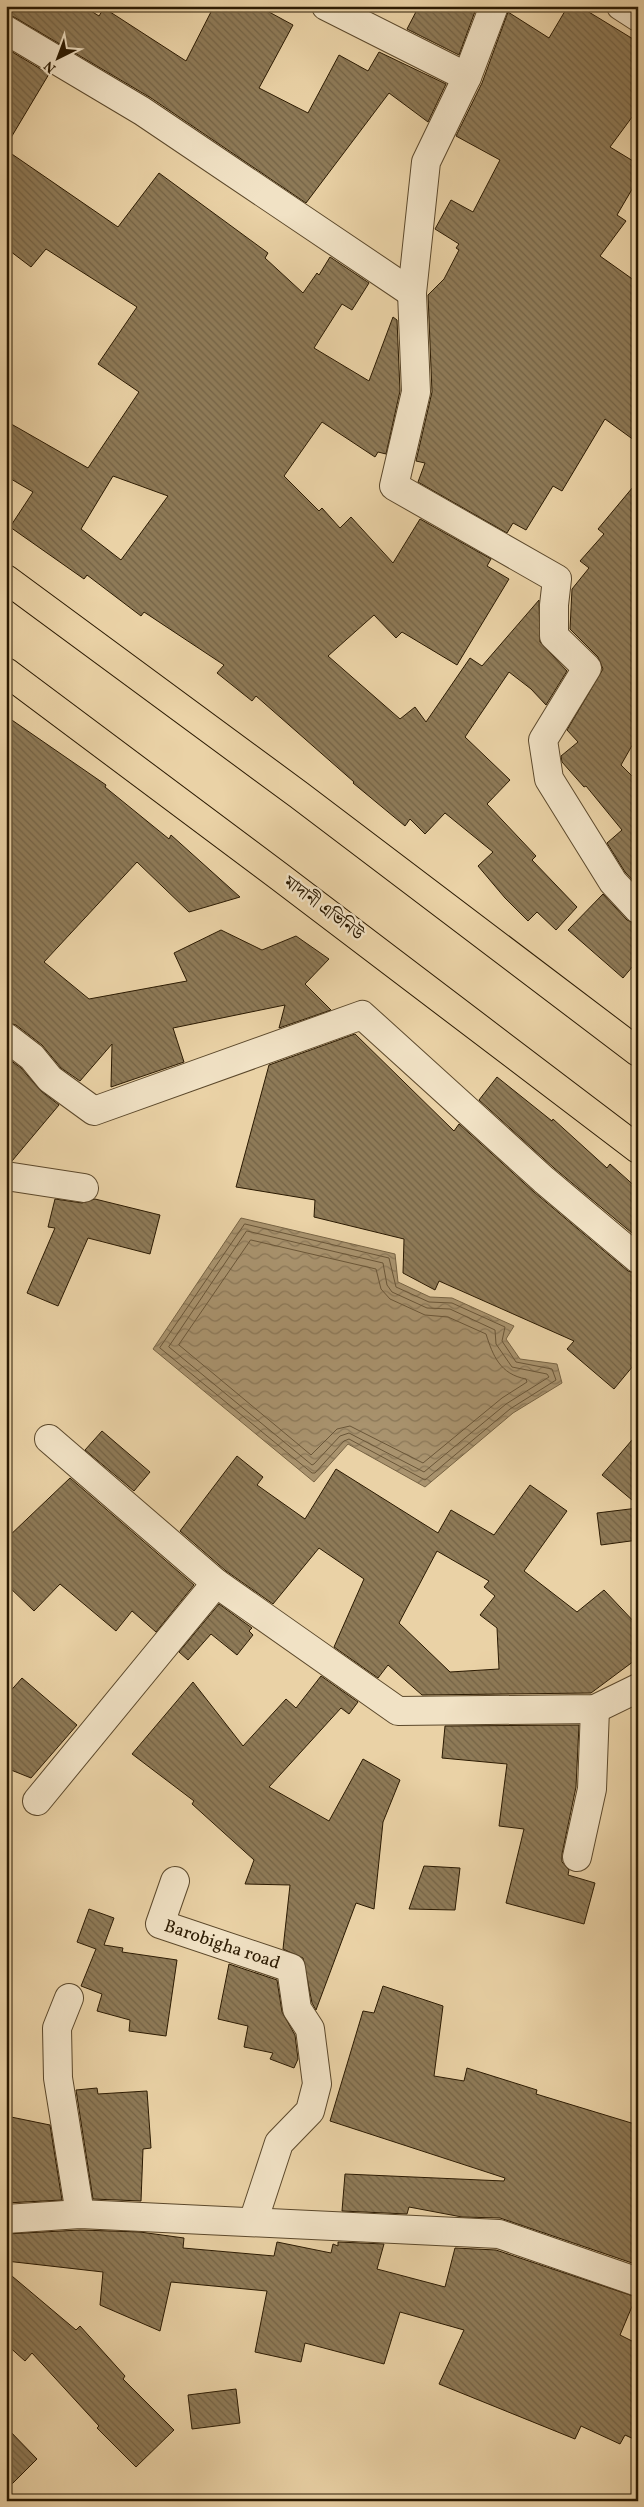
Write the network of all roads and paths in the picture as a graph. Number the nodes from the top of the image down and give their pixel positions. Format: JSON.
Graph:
{"nodes":[{"id":1,"x":326,"y":6,"type":"edge"},
{"id":2,"x":494,"y":6,"type":"edge"},
{"id":3,"x":621,"y":6,"type":"edge"},
{"id":4,"x":638,"y":16,"type":"edge"},
{"id":5,"x":6,"y":30,"type":"edge"},
{"id":6,"x":467,"y":77,"type":"junction"},
{"id":7,"x":412,"y":293,"type":"junction"},
{"id":8,"x":6,"y":579,"type":"edge"},
{"id":9,"x":6,"y":672,"type":"edge"},
{"id":10,"x":638,"y":909,"type":"edge"},
{"id":11,"x":6,"y":1037,"type":"edge"},
{"id":12,"x":638,"y":1052,"type":"edge"},
{"id":13,"x":638,"y":1149,"type":"edge"},
{"id":14,"x":6,"y":1176,"type":"edge"},
{"id":15,"x":84,"y":1188,"type":"dead end"},
{"id":16,"x":638,"y":1259,"type":"edge"},
{"id":17,"x":49,"y":1439,"type":"dead end"},
{"id":18,"x":216,"y":1583,"type":"junction"},
{"id":19,"x":638,"y":1688,"type":"edge"},
{"id":20,"x":595,"y":1709,"type":"junction"},
{"id":21,"x":37,"y":1801,"type":"dead end"},
{"id":22,"x":577,"y":1857,"type":"dead end"},
{"id":23,"x":175,"y":1881,"type":"dead end"},
{"id":24,"x":69,"y":1998,"type":"dead end"},
{"id":25,"x":80,"y":2214,"type":"junction"},
{"id":26,"x":6,"y":2218,"type":"edge"},
{"id":27,"x":253,"y":2222,"type":"junction"},
{"id":28,"x":638,"y":2282,"type":"edge"}],
"edges":[{"from":1,"to":6,"type":"street"},
{"from":2,"to":6,"type":"street"},
{"from":3,"to":4,"type":"street"},
{"from":5,"to":7,"type":"street"},
{"from":6,"to":7,"type":"street"},
{"from":7,"to":10,"type":"street"},
{"from":8,"to":12,"type":"main road"},
{"from":9,"to":13,"type":"main road","name":"মাদানী এভিনিউ"},
{"from":11,"to":16,"type":"street"},
{"from":14,"to":15,"type":"street"},
{"from":17,"to":18,"type":"street"},
{"from":18,"to":20,"type":"street"},
{"from":18,"to":21,"type":"street"},
{"from":19,"to":20,"type":"street"},
{"from":20,"to":22,"type":"street"},
{"from":23,"to":27,"type":"street","name":"Barobigha road"},
{"from":24,"to":25,"type":"street"},
{"from":25,"to":26,"type":"street"},
{"from":25,"to":27,"type":"street"},
{"from":27,"to":28,"type":"street"}]}
